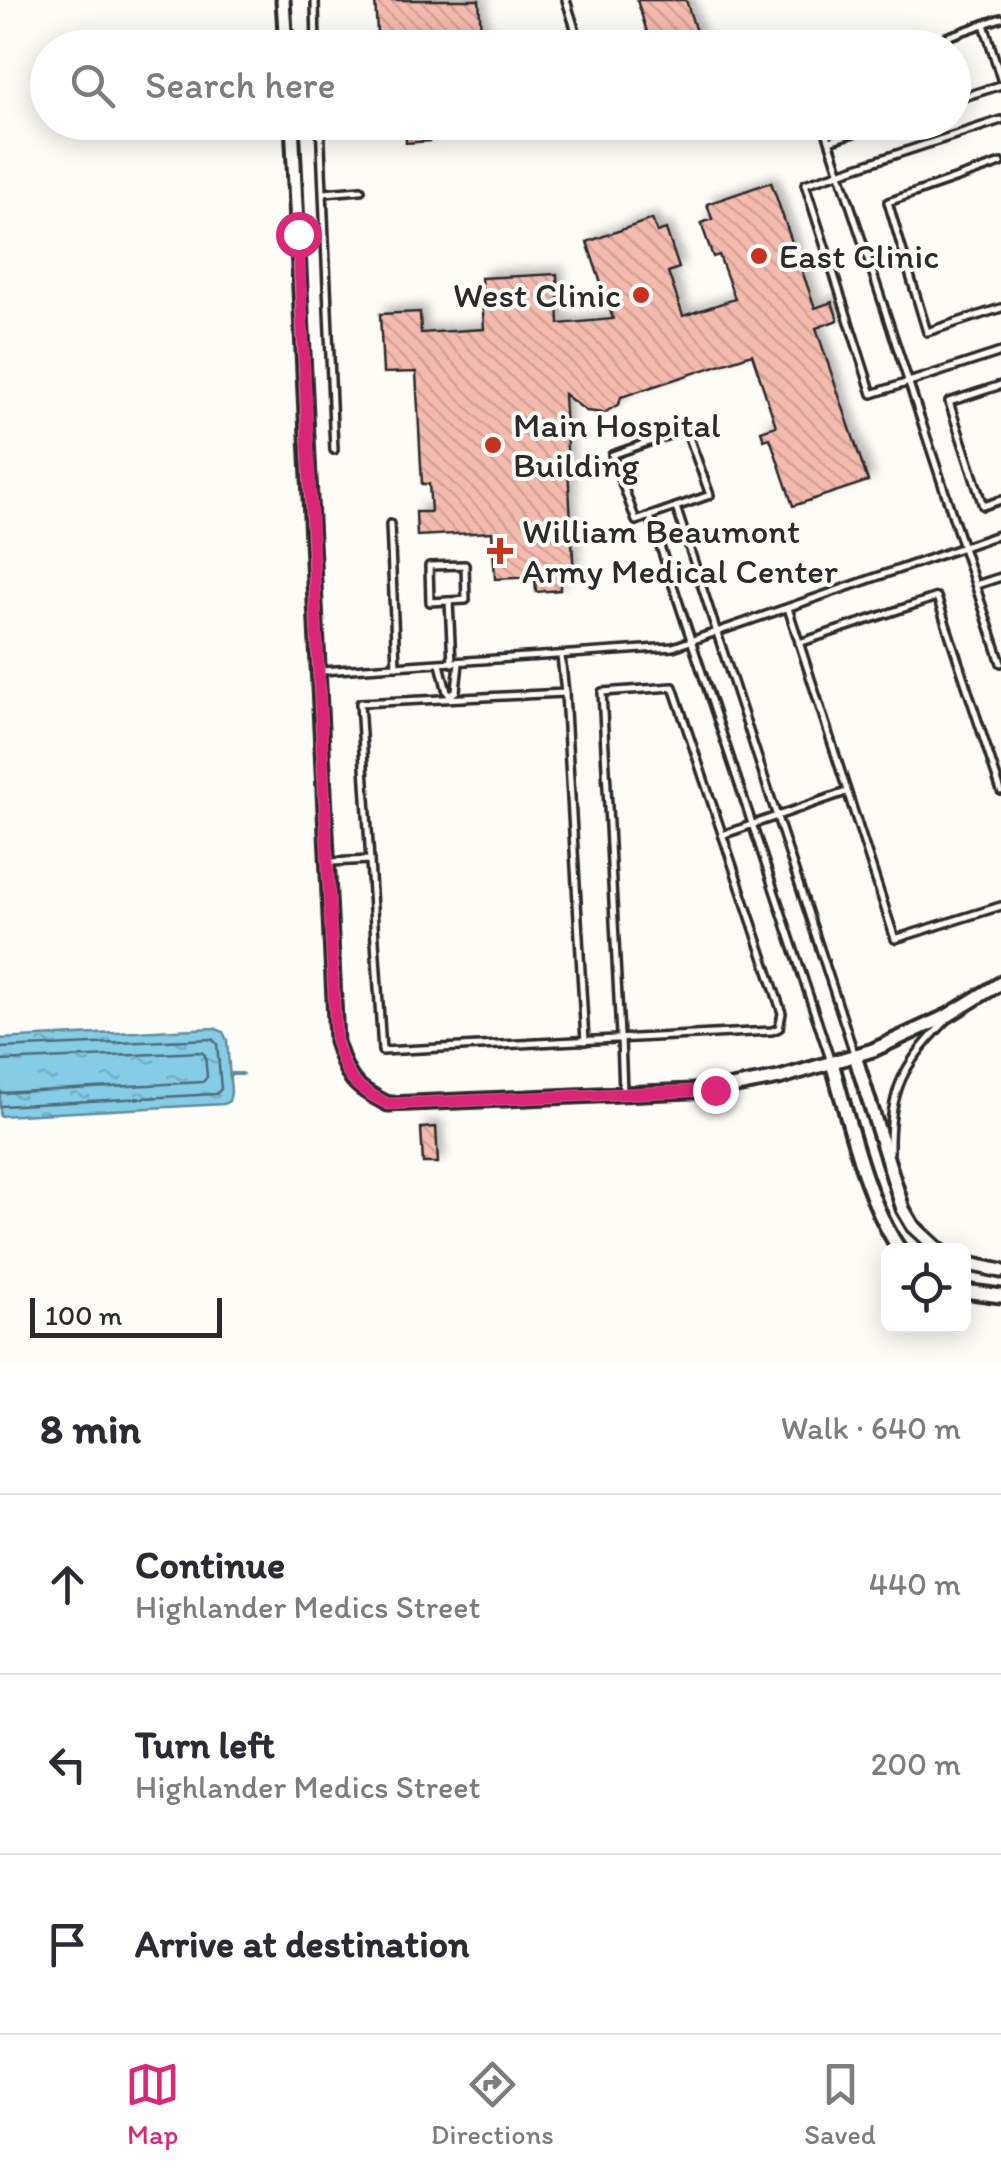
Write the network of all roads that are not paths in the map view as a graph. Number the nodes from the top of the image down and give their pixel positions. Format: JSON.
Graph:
{"nodes":[{"id":1,"x":283,"y":0,"type":"edge"},
{"id":2,"x":315,"y":0,"type":"edge"},
{"id":3,"x":566,"y":0,"type":"edge"},
{"id":4,"x":1001,"y":18,"type":"edge"},
{"id":5,"x":984,"y":24,"type":"junction"},
{"id":6,"x":285,"y":30,"type":"edge"},
{"id":7,"x":316,"y":30,"type":"edge"},
{"id":8,"x":575,"y":30,"type":"edge"},
{"id":9,"x":967,"y":30,"type":"edge"},
{"id":10,"x":1001,"y":82,"type":"edge"},
{"id":11,"x":971,"y":93,"type":"edge"},
{"id":12,"x":1001,"y":120,"type":"edge"},
{"id":13,"x":971,"y":130,"type":"edge"},
{"id":14,"x":293,"y":140,"type":"edge"},
{"id":15,"x":321,"y":140,"type":"edge"},
{"id":16,"x":833,"y":140,"type":"edge"},
{"id":17,"x":941,"y":140,"type":"edge"},
{"id":18,"x":830,"y":141,"type":"joint"},
{"id":19,"x":1001,"y":163,"type":"edge"},
{"id":20,"x":841,"y":173,"type":"junction"},
{"id":21,"x":361,"y":190,"type":"dead end"},
{"id":22,"x":323,"y":193,"type":"junction"},
{"id":23,"x":1001,"y":308,"type":"edge"},
{"id":24,"x":1001,"y":352,"type":"edge"},
{"id":25,"x":910,"y":382,"type":"junction"},
{"id":26,"x":1001,"y":386,"type":"edge"},
{"id":27,"x":334,"y":450,"type":"dead end"},
{"id":28,"x":1001,"y":500,"type":"edge"},
{"id":29,"x":676,"y":507,"type":"junction"},
{"id":30,"x":650,"y":516,"type":"junction"},
{"id":31,"x":390,"y":524,"type":"dead end"},
{"id":32,"x":1001,"y":534,"type":"edge"},
{"id":33,"x":963,"y":546,"type":"junction"},
{"id":34,"x":1001,"y":576,"type":"edge"},
{"id":35,"x":976,"y":585,"type":"junction"},
{"id":36,"x":449,"y":601,"type":"junction"},
{"id":37,"x":788,"y":608,"type":"junction"},
{"id":38,"x":716,"y":632,"type":"junction"},
{"id":39,"x":692,"y":640,"type":"junction"},
{"id":40,"x":799,"y":643,"type":"junction"},
{"id":41,"x":999,"y":652,"type":"edge"},
{"id":42,"x":560,"y":656,"type":"junction"},
{"id":43,"x":455,"y":663,"type":"junction"},
{"id":44,"x":1001,"y":663,"type":"edge"},
{"id":45,"x":440,"y":664,"type":"junction"},
{"id":46,"x":396,"y":667,"type":"junction"},
{"id":47,"x":319,"y":672,"type":"junction"},
{"id":48,"x":565,"y":693,"type":"junction"},
{"id":49,"x":452,"y":696,"type":"junction"},
{"id":50,"x":1001,"y":791,"type":"edge"},
{"id":51,"x":846,"y":792,"type":"junction"},
{"id":52,"x":776,"y":815,"type":"junction"},
{"id":53,"x":752,"y":824,"type":"junction"},
{"id":54,"x":722,"y":835,"type":"junction"},
{"id":55,"x":370,"y":860,"type":"junction"},
{"id":56,"x":328,"y":862,"type":"junction"},
{"id":57,"x":1001,"y":906,"type":"edge"},
{"id":58,"x":1001,"y":982,"type":"edge"},
{"id":59,"x":956,"y":1010,"type":"junction"},
{"id":60,"x":620,"y":1039,"type":"junction"},
{"id":61,"x":585,"y":1041,"type":"junction"},
{"id":62,"x":855,"y":1056,"type":"junction"},
{"id":63,"x":832,"y":1063,"type":"junction"},
{"id":64,"x":624,"y":1094,"type":"junction"},
{"id":65,"x":891,"y":1170,"type":"junction"},
{"id":66,"x":896,"y":1243,"type":"edge"},
{"id":67,"x":931,"y":1243,"type":"edge"},
{"id":68,"x":971,"y":1264,"type":"edge"},
{"id":69,"x":1001,"y":1270,"type":"edge"},
{"id":70,"x":971,"y":1292,"type":"edge"},
{"id":71,"x":1001,"y":1296,"type":"edge"}],
"edges":[{"from":1,"to":6,"type":"street"},
{"from":2,"to":7,"type":"lane"},
{"from":3,"to":8,"type":"lane"},
{"from":4,"to":5,"type":"lane"},
{"from":5,"to":9,"type":"lane"},
{"from":5,"to":10,"type":"lane"},
{"from":10,"to":11,"type":"lane"},
{"from":12,"to":13,"type":"lane"},
{"from":14,"to":47,"type":"street"},
{"from":15,"to":22,"type":"lane"},
{"from":16,"to":18,"type":"lane"},
{"from":17,"to":20,"type":"lane"},
{"from":18,"to":20,"type":"lane"},
{"from":19,"to":23,"type":"lane"},
{"from":20,"to":25,"type":"lane"},
{"from":20,"to":25,"type":"lane"},
{"from":21,"to":22,"type":"lane"},
{"from":22,"to":27,"type":"lane"},
{"from":24,"to":25,"type":"lane"},
{"from":25,"to":33,"type":"lane"},
{"from":26,"to":28,"type":"lane"},
{"from":29,"to":30,"type":"lane"},
{"from":29,"to":30,"type":"lane"},
{"from":29,"to":38,"type":"lane"},
{"from":30,"to":39,"type":"lane"},
{"from":31,"to":46,"type":"lane"},
{"from":32,"to":33,"type":"lane"},
{"from":33,"to":35,"type":"lane"},
{"from":33,"to":37,"type":"lane"},
{"from":34,"to":35,"type":"lane"},
{"from":35,"to":41,"type":"lane"},
{"from":36,"to":36,"type":"lane"},
{"from":36,"to":43,"type":"lane"},
{"from":37,"to":38,"type":"lane"},
{"from":37,"to":40,"type":"lane"},
{"from":38,"to":39,"type":"lane"},
{"from":38,"to":52,"type":"lane"},
{"from":39,"to":42,"type":"lane"},
{"from":39,"to":53,"type":"lane"},
{"from":40,"to":50,"type":"lane"},
{"from":40,"to":51,"type":"lane"},
{"from":41,"to":44,"type":"lane"},
{"from":42,"to":43,"type":"lane"},
{"from":42,"to":48,"type":"lane"},
{"from":43,"to":45,"type":"lane"},
{"from":43,"to":49,"type":"lane"},
{"from":45,"to":46,"type":"lane"},
{"from":45,"to":49,"type":"lane"},
{"from":46,"to":47,"type":"lane"},
{"from":47,"to":56,"type":"street"},
{"from":48,"to":49,"type":"lane"},
{"from":48,"to":61,"type":"lane"},
{"from":49,"to":55,"type":"lane"},
{"from":51,"to":52,"type":"lane"},
{"from":51,"to":57,"type":"lane"},
{"from":52,"to":53,"type":"lane"},
{"from":52,"to":62,"type":"lane"},
{"from":53,"to":54,"type":"lane"},
{"from":53,"to":63,"type":"lane"},
{"from":54,"to":60,"type":"lane"},
{"from":54,"to":60,"type":"lane"},
{"from":55,"to":56,"type":"lane"},
{"from":55,"to":61,"type":"lane"},
{"from":56,"to":64,"type":"street"},
{"from":58,"to":59,"type":"street"},
{"from":59,"to":62,"type":"street"},
{"from":59,"to":65,"type":"lane"},
{"from":60,"to":61,"type":"lane"},
{"from":60,"to":64,"type":"lane"},
{"from":62,"to":63,"type":"street"},
{"from":62,"to":65,"type":"street"},
{"from":63,"to":64,"type":"street"},
{"from":63,"to":66,"type":"street"},
{"from":65,"to":67,"type":"street"},
{"from":68,"to":69,"type":"street"},
{"from":70,"to":71,"type":"street"}]}
